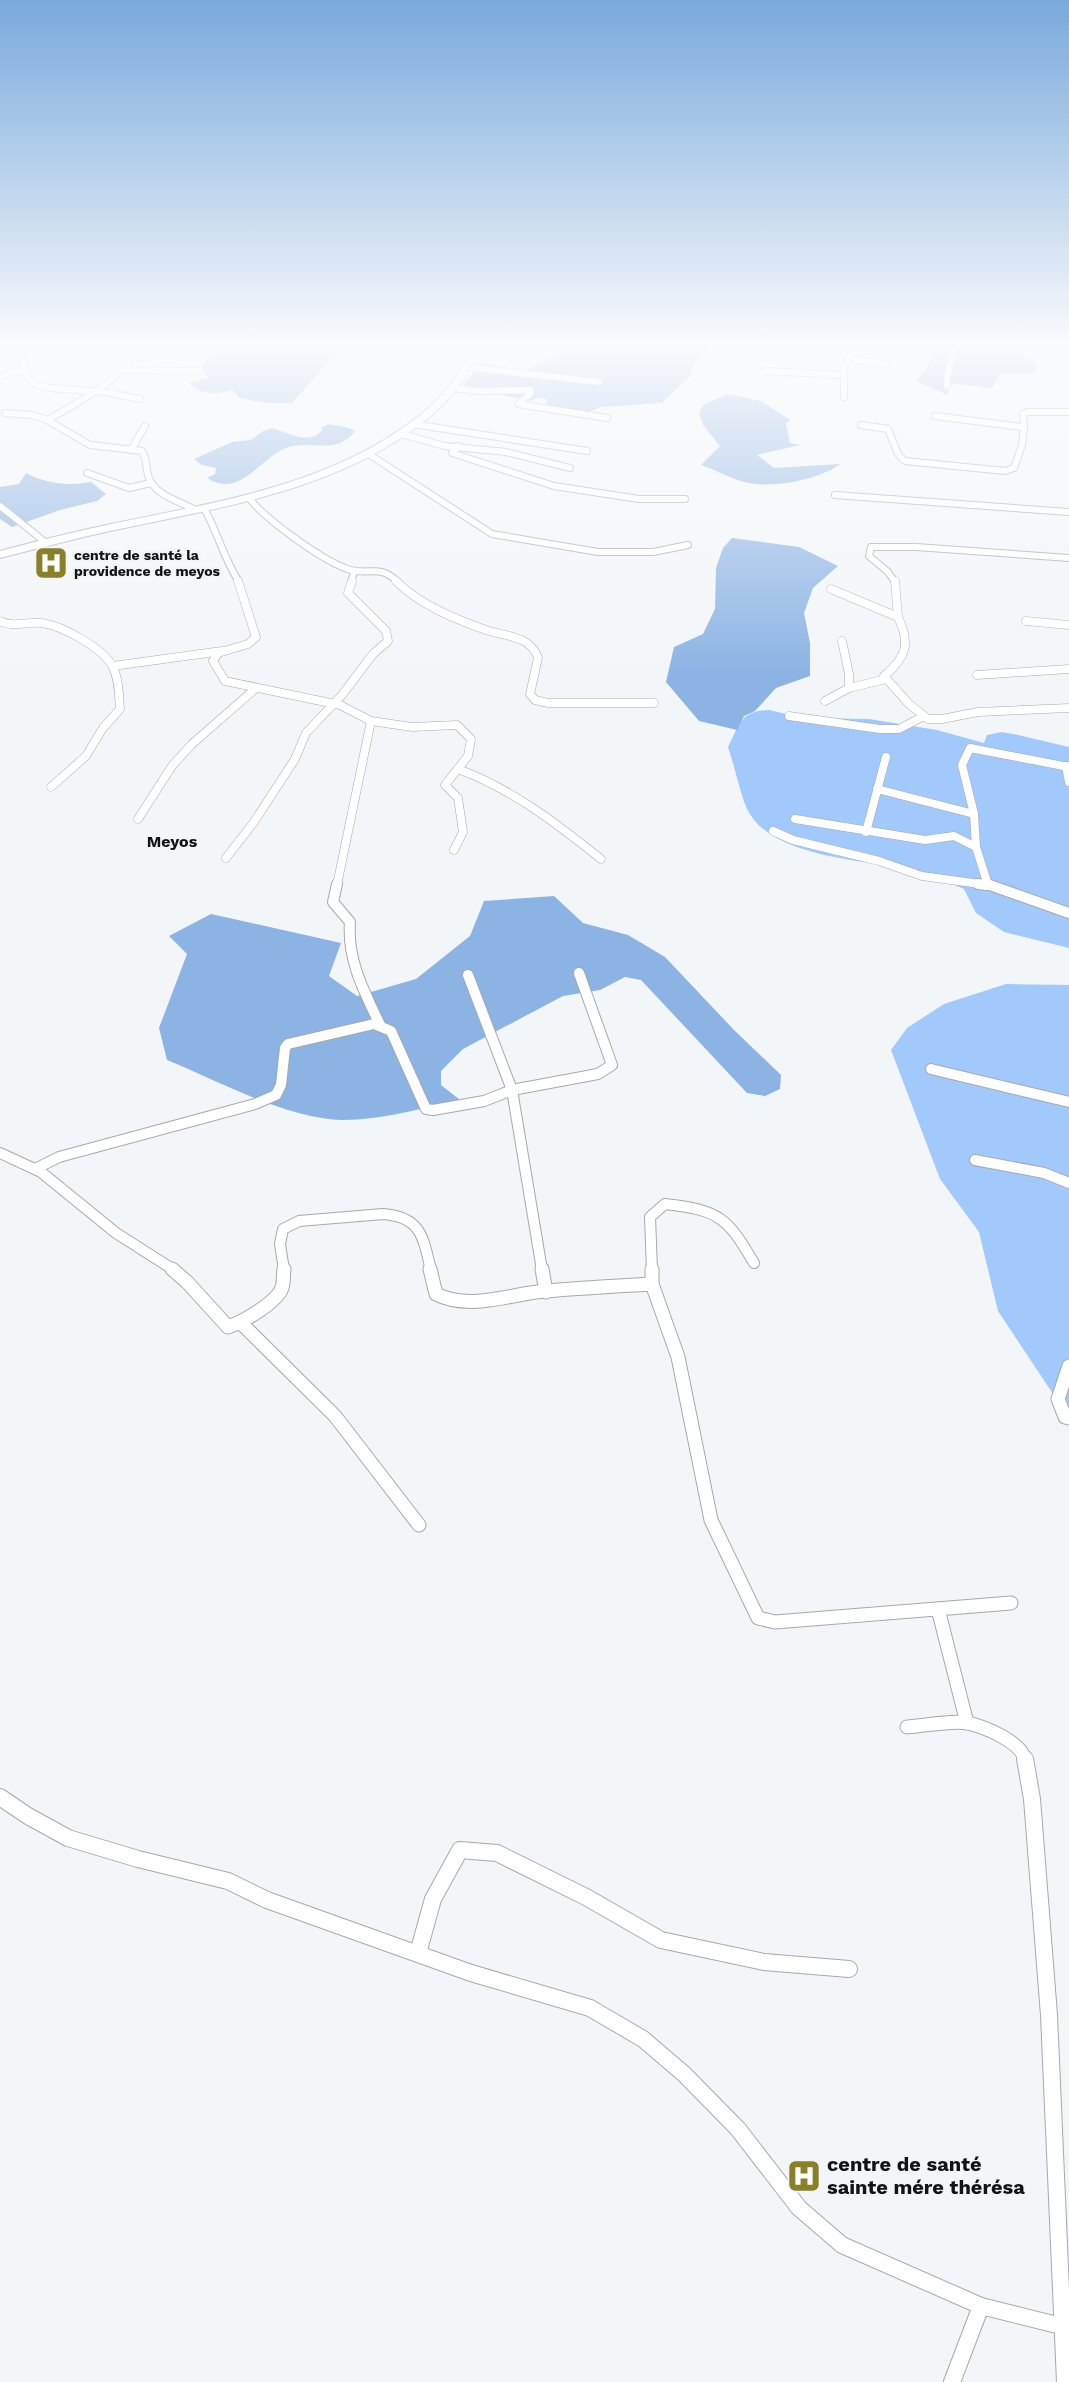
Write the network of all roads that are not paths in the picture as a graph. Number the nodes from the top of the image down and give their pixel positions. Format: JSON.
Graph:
{"nodes":[{"id":1,"x":144,"y":454,"type":"edge"},
{"id":2,"x":365,"y":454,"type":"edge"},
{"id":3,"x":369,"y":454,"type":"edge"},
{"id":4,"x":456,"y":454,"type":"edge"},
{"id":5,"x":515,"y":454,"type":"edge"},
{"id":6,"x":898,"y":454,"type":"edge"},
{"id":7,"x":1020,"y":454,"type":"edge"},
{"id":8,"x":570,"y":468,"type":"dead end"},
{"id":9,"x":87,"y":473,"type":"dead end"},
{"id":10,"x":151,"y":483,"type":"junction"},
{"id":11,"x":835,"y":495,"type":"dead end"},
{"id":12,"x":249,"y":498,"type":"junction"},
{"id":13,"x":685,"y":499,"type":"dead end"},
{"id":14,"x":0,"y":506,"type":"edge"},
{"id":15,"x":199,"y":509,"type":"junction"},
{"id":16,"x":1069,"y":512,"type":"edge"},
{"id":17,"x":45,"y":542,"type":"junction"},
{"id":18,"x":688,"y":545,"type":"dead end"},
{"id":19,"x":0,"y":555,"type":"edge"},
{"id":20,"x":1069,"y":558,"type":"edge"},
{"id":21,"x":354,"y":572,"type":"junction"},
{"id":22,"x":831,"y":589,"type":"dead end"},
{"id":23,"x":898,"y":617,"type":"junction"},
{"id":24,"x":0,"y":621,"type":"edge"},
{"id":25,"x":1026,"y":621,"type":"dead end"},
{"id":26,"x":1069,"y":625,"type":"edge"},
{"id":27,"x":842,"y":641,"type":"dead end"},
{"id":28,"x":225,"y":650,"type":"junction"},
{"id":29,"x":113,"y":666,"type":"junction"},
{"id":30,"x":1069,"y":669,"type":"edge"},
{"id":31,"x":977,"y":675,"type":"dead end"},
{"id":32,"x":885,"y":679,"type":"junction"},
{"id":33,"x":255,"y":688,"type":"junction"},
{"id":34,"x":849,"y":688,"type":"junction"},
{"id":35,"x":825,"y":701,"type":"dead end"},
{"id":36,"x":654,"y":703,"type":"dead end"},
{"id":37,"x":333,"y":704,"type":"junction"},
{"id":38,"x":1069,"y":708,"type":"edge"},
{"id":39,"x":789,"y":716,"type":"dead end"},
{"id":40,"x":924,"y":716,"type":"junction"},
{"id":41,"x":371,"y":721,"type":"junction"},
{"id":42,"x":886,"y":756,"type":"dead end"},
{"id":43,"x":1067,"y":766,"type":"edge"},
{"id":44,"x":458,"y":769,"type":"junction"},
{"id":45,"x":1069,"y":782,"type":"edge"},
{"id":46,"x":51,"y":787,"type":"dead end"},
{"id":47,"x":877,"y":789,"type":"junction"},
{"id":48,"x":974,"y":814,"type":"junction"},
{"id":49,"x":138,"y":819,"type":"dead end"},
{"id":50,"x":795,"y":819,"type":"dead end"},
{"id":51,"x":773,"y":831,"type":"dead end"},
{"id":52,"x":866,"y":832,"type":"junction"},
{"id":53,"x":976,"y":847,"type":"junction"},
{"id":54,"x":454,"y":850,"type":"dead end"},
{"id":55,"x":226,"y":858,"type":"dead end"},
{"id":56,"x":601,"y":859,"type":"dead end"},
{"id":57,"x":987,"y":885,"type":"junction"},
{"id":58,"x":1069,"y":913,"type":"edge"},
{"id":59,"x":579,"y":973,"type":"dead end"},
{"id":60,"x":468,"y":975,"type":"dead end"},
{"id":61,"x":380,"y":1024,"type":"junction"},
{"id":62,"x":932,"y":1069,"type":"dead end"},
{"id":63,"x":512,"y":1090,"type":"junction"},
{"id":64,"x":1069,"y":1102,"type":"edge"},
{"id":65,"x":0,"y":1153,"type":"edge"},
{"id":66,"x":975,"y":1160,"type":"dead end"},
{"id":67,"x":35,"y":1169,"type":"junction"},
{"id":68,"x":1069,"y":1183,"type":"edge"},
{"id":69,"x":754,"y":1263,"type":"dead end"},
{"id":70,"x":652,"y":1284,"type":"junction"},
{"id":71,"x":546,"y":1292,"type":"junction"},
{"id":72,"x":241,"y":1323,"type":"junction"},
{"id":73,"x":1069,"y":1366,"type":"edge"},
{"id":74,"x":1069,"y":1418,"type":"edge"},
{"id":75,"x":419,"y":1525,"type":"dead end"},
{"id":76,"x":1011,"y":1603,"type":"dead end"},
{"id":77,"x":939,"y":1609,"type":"junction"},
{"id":78,"x":967,"y":1723,"type":"junction"},
{"id":79,"x":907,"y":1727,"type":"dead end"},
{"id":80,"x":0,"y":1797,"type":"edge"},
{"id":81,"x":418,"y":1953,"type":"junction"},
{"id":82,"x":849,"y":1969,"type":"dead end"},
{"id":83,"x":981,"y":2306,"type":"junction"},
{"id":84,"x":1066,"y":2327,"type":"edge"},
{"id":85,"x":952,"y":2382,"type":"edge"},
{"id":86,"x":1065,"y":2382,"type":"edge"}],
"edges":[{"from":1,"to":10,"type":"street"},
{"from":2,"to":12,"type":"highway"},
{"from":3,"to":18,"type":"street"},
{"from":4,"to":13,"type":"street"},
{"from":5,"to":8,"type":"street"},
{"from":6,"to":7,"type":"street"},
{"from":9,"to":10,"type":"street"},
{"from":10,"to":15,"type":"street"},
{"from":11,"to":16,"type":"street"},
{"from":12,"to":15,"type":"highway"},
{"from":12,"to":21,"type":"street"},
{"from":14,"to":17,"type":"street"},
{"from":15,"to":17,"type":"highway"},
{"from":15,"to":28,"type":"street"},
{"from":17,"to":19,"type":"highway"},
{"from":20,"to":23,"type":"street"},
{"from":21,"to":36,"type":"street"},
{"from":21,"to":37,"type":"street"},
{"from":22,"to":23,"type":"street"},
{"from":23,"to":32,"type":"street"},
{"from":24,"to":29,"type":"street"},
{"from":25,"to":26,"type":"street"},
{"from":27,"to":34,"type":"street"},
{"from":28,"to":29,"type":"street"},
{"from":28,"to":33,"type":"street"},
{"from":29,"to":46,"type":"street"},
{"from":30,"to":31,"type":"street"},
{"from":32,"to":34,"type":"street"},
{"from":32,"to":40,"type":"street"},
{"from":33,"to":37,"type":"street"},
{"from":33,"to":49,"type":"street"},
{"from":34,"to":35,"type":"street"},
{"from":37,"to":41,"type":"street"},
{"from":37,"to":55,"type":"street"},
{"from":38,"to":40,"type":"street"},
{"from":39,"to":40,"type":"street"},
{"from":41,"to":44,"type":"street"},
{"from":41,"to":61,"type":"street"},
{"from":42,"to":47,"type":"street"},
{"from":43,"to":45,"type":"street"},
{"from":43,"to":48,"type":"street"},
{"from":44,"to":54,"type":"street"},
{"from":44,"to":56,"type":"street"},
{"from":47,"to":48,"type":"street"},
{"from":47,"to":52,"type":"street"},
{"from":48,"to":53,"type":"street"},
{"from":50,"to":52,"type":"street"},
{"from":51,"to":57,"type":"street"},
{"from":52,"to":53,"type":"street"},
{"from":53,"to":57,"type":"street"},
{"from":57,"to":58,"type":"street"},
{"from":59,"to":63,"type":"street"},
{"from":60,"to":63,"type":"street"},
{"from":61,"to":63,"type":"street"},
{"from":61,"to":67,"type":"street"},
{"from":62,"to":64,"type":"street"},
{"from":63,"to":71,"type":"street"},
{"from":65,"to":67,"type":"street"},
{"from":66,"to":68,"type":"street"},
{"from":67,"to":72,"type":"street"},
{"from":69,"to":70,"type":"street"},
{"from":70,"to":71,"type":"street"},
{"from":70,"to":77,"type":"street"},
{"from":71,"to":72,"type":"street"},
{"from":72,"to":75,"type":"street"},
{"from":73,"to":74,"type":"street"},
{"from":76,"to":77,"type":"street"},
{"from":77,"to":78,"type":"street"},
{"from":78,"to":79,"type":"street"},
{"from":78,"to":84,"type":"street"},
{"from":80,"to":81,"type":"street"},
{"from":81,"to":82,"type":"street"},
{"from":81,"to":83,"type":"street"},
{"from":83,"to":84,"type":"street"},
{"from":83,"to":85,"type":"street"},
{"from":84,"to":86,"type":"street"}]}
